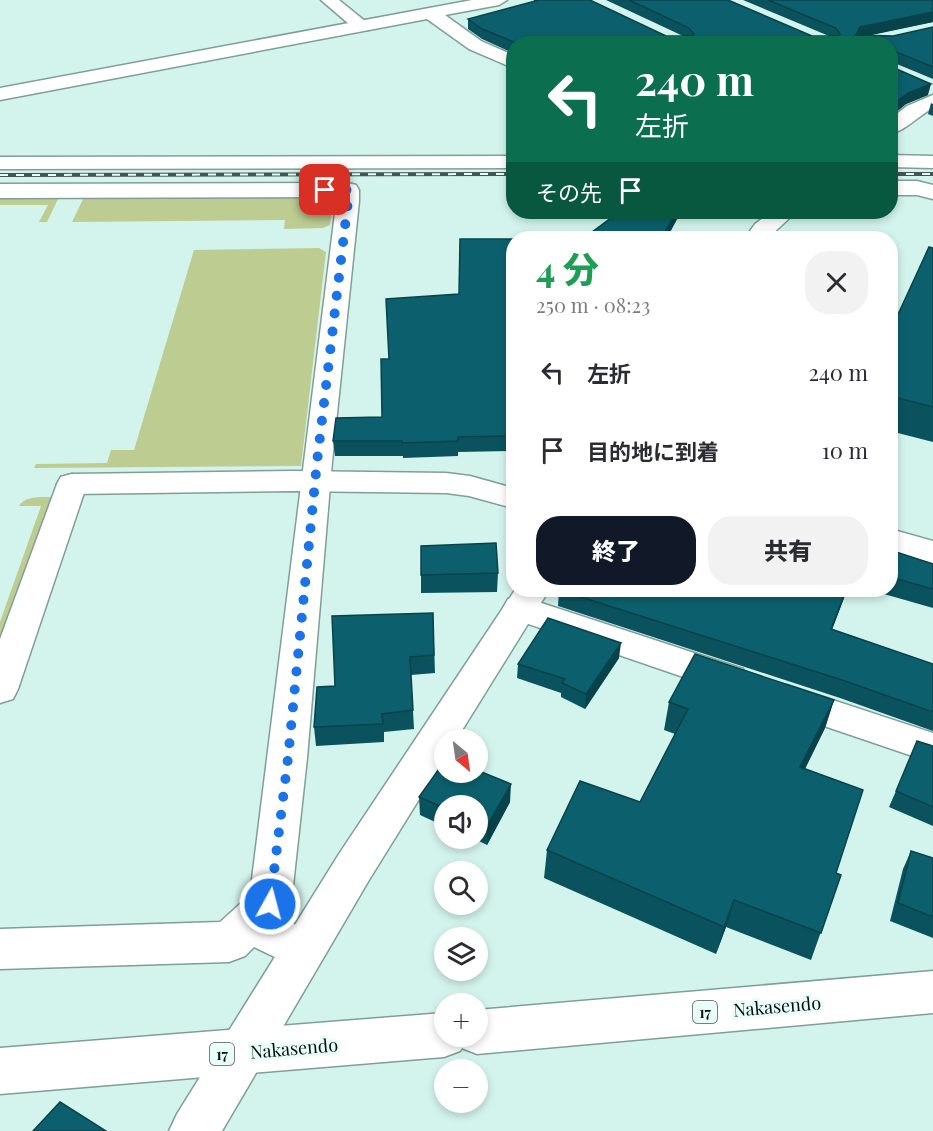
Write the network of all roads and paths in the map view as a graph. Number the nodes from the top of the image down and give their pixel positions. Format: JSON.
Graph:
{"nodes":[{"id":1,"x":329,"y":0,"type":"edge"},
{"id":2,"x":499,"y":0,"type":"edge"},
{"id":3,"x":430,"y":13,"type":"junction"},
{"id":4,"x":362,"y":26,"type":"junction"},
{"id":5,"x":506,"y":59,"type":"edge"},
{"id":6,"x":0,"y":94,"type":"edge"},
{"id":7,"x":933,"y":101,"type":"edge"},
{"id":8,"x":898,"y":122,"type":"edge"},
{"id":9,"x":898,"y":161,"type":"edge"},
{"id":10,"x":506,"y":162,"type":"edge"},
{"id":11,"x":933,"y":162,"type":"edge"},
{"id":12,"x":0,"y":163,"type":"edge"},
{"id":13,"x":898,"y":188,"type":"edge"},
{"id":14,"x":0,"y":191,"type":"edge"},
{"id":15,"x":933,"y":192,"type":"edge"},
{"id":16,"x":776,"y":219,"type":"edge"},
{"id":17,"x":761,"y":231,"type":"edge"},
{"id":18,"x":315,"y":483,"type":"junction"},
{"id":19,"x":506,"y":496,"type":"edge"},
{"id":20,"x":898,"y":542,"type":"edge"},
{"id":21,"x":933,"y":552,"type":"edge"},
{"id":22,"x":526,"y":599,"type":"edge"},
{"id":23,"x":0,"y":689,"type":"edge"},
{"id":24,"x":933,"y":748,"type":"edge"},
{"id":25,"x":249,"y":923,"type":"junction"},
{"id":26,"x":0,"y":949,"type":"edge"},
{"id":27,"x":302,"y":950,"type":"junction"},
{"id":28,"x":933,"y":992,"type":"edge"},
{"id":29,"x":488,"y":1031,"type":"edge"},
{"id":30,"x":434,"y":1036,"type":"edge"},
{"id":31,"x":244,"y":1052,"type":"junction"},
{"id":32,"x":0,"y":1071,"type":"edge"},
{"id":33,"x":194,"y":1131,"type":"edge"}],
"edges":[{"from":1,"to":4,"type":"main road"},
{"from":2,"to":3,"type":"main road"},
{"from":3,"to":4,"type":"main road"},
{"from":3,"to":5,"type":"main road"},
{"from":4,"to":6,"type":"main road"},
{"from":7,"to":8,"type":"main road"},
{"from":9,"to":11,"type":"main road"},
{"from":10,"to":12,"type":"main road"},
{"from":13,"to":15,"type":"main road"},
{"from":14,"to":18,"type":"main road"},
{"from":16,"to":17,"type":"main road"},
{"from":18,"to":19,"type":"main road"},
{"from":18,"to":23,"type":"main road"},
{"from":18,"to":25,"type":"main road"},
{"from":20,"to":21,"type":"main road"},
{"from":22,"to":24,"type":"main road"},
{"from":22,"to":27,"type":"main road"},
{"from":25,"to":26,"type":"main road"},
{"from":25,"to":27,"type":"main road"},
{"from":27,"to":31,"type":"main road"},
{"from":28,"to":29,"type":"main road","name":"Nakasendo","number":"17"},
{"from":30,"to":31,"type":"main road","name":"Nakasendo","number":"17"},
{"from":31,"to":32,"type":"main road","name":"Nakasendo","number":"17"},
{"from":31,"to":33,"type":"main road"}]}
